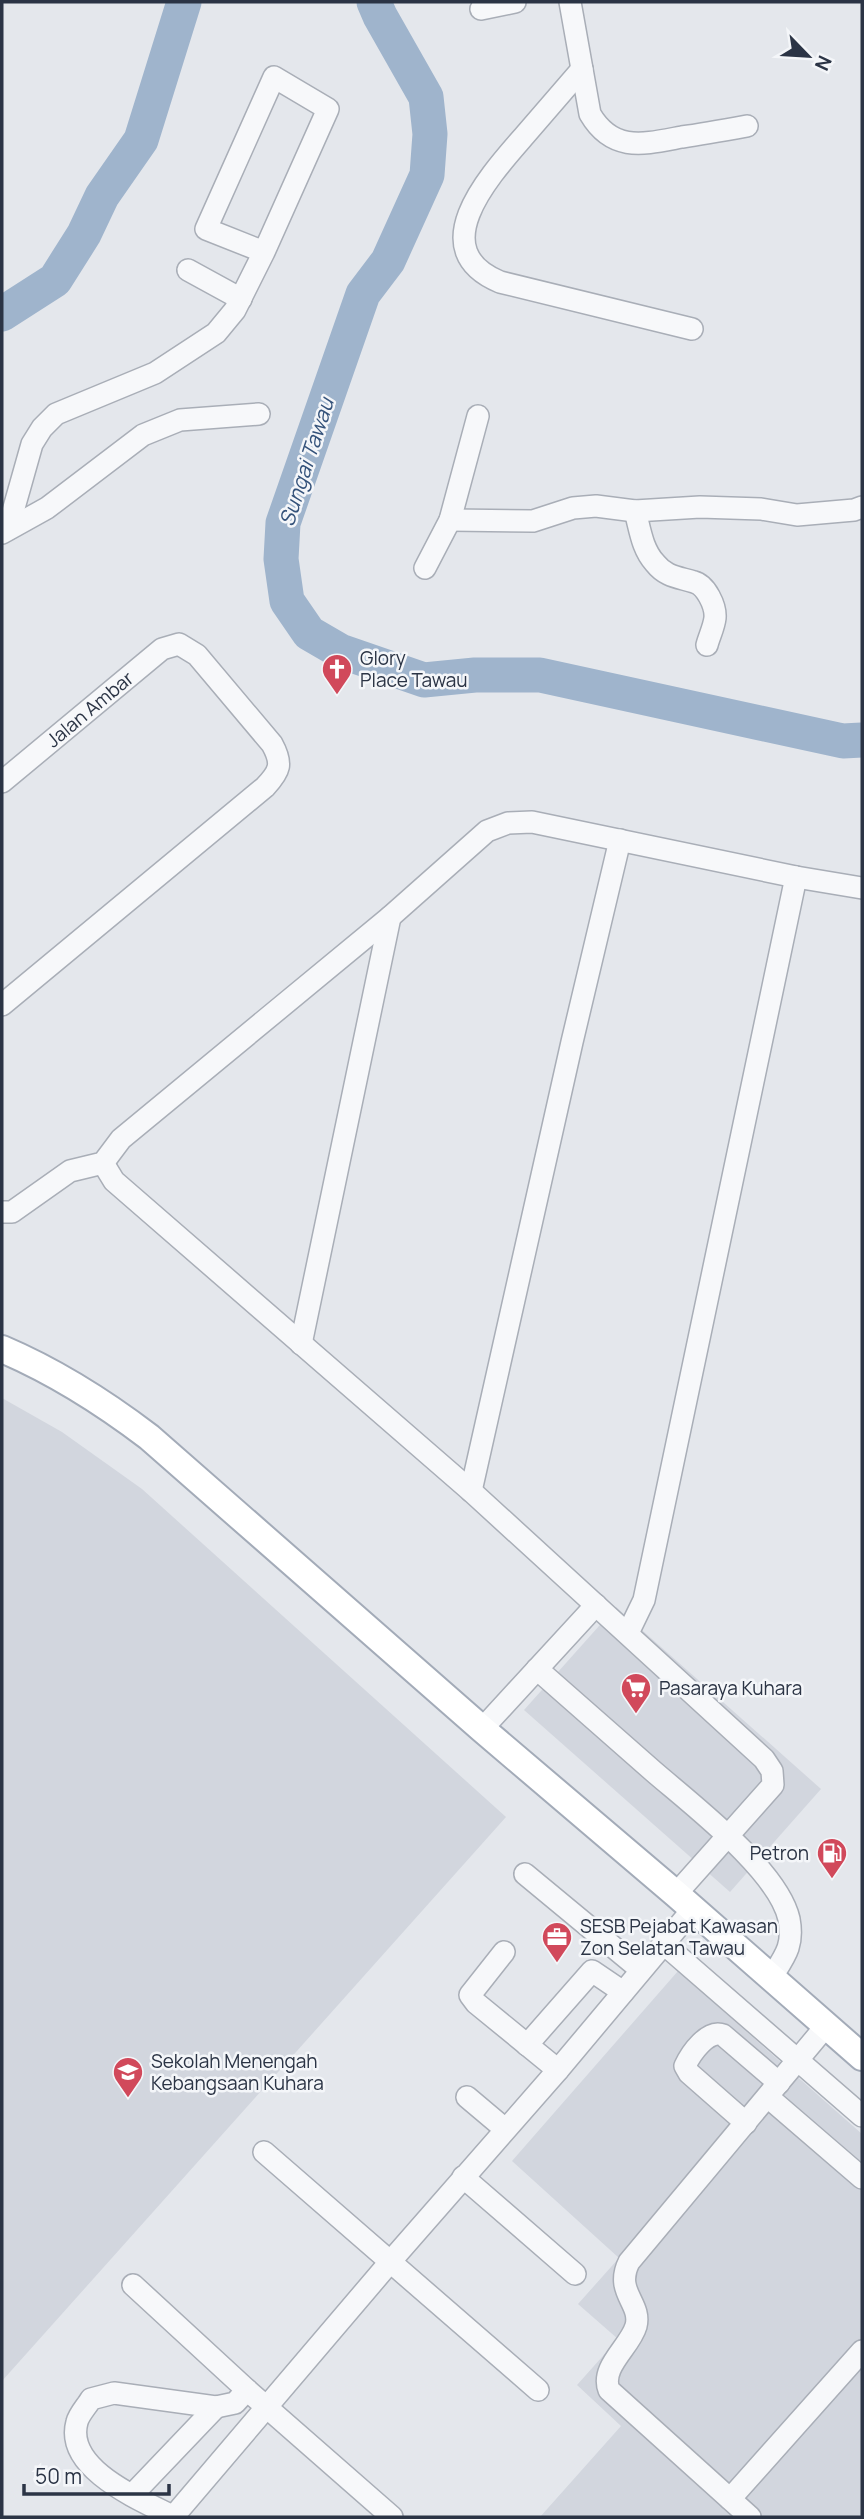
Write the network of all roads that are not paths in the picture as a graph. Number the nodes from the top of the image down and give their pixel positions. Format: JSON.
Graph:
{"nodes":[{"id":1,"x":515,"y":2,"type":"edge"},
{"id":2,"x":570,"y":2,"type":"edge"},
{"id":3,"x":481,"y":9,"type":"dead end"},
{"id":4,"x":582,"y":69,"type":"junction"},
{"id":5,"x":747,"y":126,"type":"dead end"},
{"id":6,"x":264,"y":252,"type":"junction"},
{"id":7,"x":188,"y":270,"type":"dead end"},
{"id":8,"x":241,"y":299,"type":"junction"},
{"id":9,"x":692,"y":329,"type":"dead end"},
{"id":10,"x":259,"y":414,"type":"dead end"},
{"id":11,"x":478,"y":416,"type":"dead end"},
{"id":12,"x":862,"y":508,"type":"edge"},
{"id":13,"x":635,"y":512,"type":"junction"},
{"id":14,"x":450,"y":520,"type":"junction"},
{"id":15,"x":5,"y":531,"type":"edge"},
{"id":16,"x":425,"y":568,"type":"dead end"},
{"id":17,"x":707,"y":645,"type":"dead end"},
{"id":18,"x":2,"y":782,"type":"edge"},
{"id":19,"x":620,"y":840,"type":"junction"},
{"id":20,"x":796,"y":877,"type":"junction"},
{"id":21,"x":862,"y":888,"type":"edge"},
{"id":22,"x":390,"y":917,"type":"junction"},
{"id":23,"x":2,"y":1005,"type":"edge"},
{"id":24,"x":103,"y":1163,"type":"junction"},
{"id":25,"x":2,"y":1212,"type":"edge"},
{"id":26,"x":301,"y":1344,"type":"junction"},
{"id":27,"x":2,"y":1349,"type":"edge"},
{"id":28,"x":471,"y":1491,"type":"junction"},
{"id":29,"x":596,"y":1605,"type":"junction"},
{"id":30,"x":628,"y":1633,"type":"junction"},
{"id":31,"x":537,"y":1669,"type":"junction"},
{"id":32,"x":482,"y":1729,"type":"junction"},
{"id":33,"x":728,"y":1837,"type":"junction"},
{"id":34,"x":525,"y":1874,"type":"dead end"},
{"id":35,"x":685,"y":1902,"type":"junction"},
{"id":36,"x":663,"y":1944,"type":"junction"},
{"id":37,"x":504,"y":1952,"type":"dead end"},
{"id":38,"x":641,"y":1970,"type":"junction"},
{"id":39,"x":771,"y":1978,"type":"junction"},
{"id":40,"x":623,"y":1992,"type":"junction"},
{"id":41,"x":826,"y":2026,"type":"junction"},
{"id":42,"x":527,"y":2045,"type":"junction"},
{"id":43,"x":862,"y":2057,"type":"edge"},
{"id":44,"x":797,"y":2060,"type":"junction"},
{"id":45,"x":558,"y":2070,"type":"junction"},
{"id":46,"x":774,"y":2090,"type":"junction"},
{"id":47,"x":467,"y":2097,"type":"dead end"},
{"id":48,"x":862,"y":2116,"type":"edge"},
{"id":49,"x":746,"y":2123,"type":"junction"},
{"id":50,"x":505,"y":2129,"type":"junction"},
{"id":51,"x":264,"y":2152,"type":"dead end"},
{"id":52,"x":463,"y":2177,"type":"junction"},
{"id":53,"x":862,"y":2178,"type":"edge"},
{"id":54,"x":390,"y":2262,"type":"junction"},
{"id":55,"x":575,"y":2274,"type":"dead end"},
{"id":56,"x":133,"y":2285,"type":"dead end"},
{"id":57,"x":862,"y":2351,"type":"edge"},
{"id":58,"x":247,"y":2390,"type":"junction"},
{"id":59,"x":538,"y":2390,"type":"dead end"},
{"id":60,"x":216,"y":2407,"type":"junction"},
{"id":61,"x":268,"y":2408,"type":"junction"},
{"id":62,"x":132,"y":2495,"type":"junction"},
{"id":63,"x":730,"y":2499,"type":"junction"},
{"id":64,"x":173,"y":2517,"type":"edge"},
{"id":65,"x":392,"y":2517,"type":"edge"},
{"id":66,"x":750,"y":2517,"type":"edge"}],
"edges":[{"from":1,"to":3,"type":"street"},
{"from":2,"to":4,"type":"street"},
{"from":4,"to":5,"type":"street"},
{"from":4,"to":9,"type":"street"},
{"from":6,"to":6,"type":"street"},
{"from":6,"to":8,"type":"street"},
{"from":7,"to":8,"type":"street"},
{"from":8,"to":15,"type":"street"},
{"from":10,"to":15,"type":"street"},
{"from":11,"to":14,"type":"street"},
{"from":12,"to":13,"type":"street"},
{"from":13,"to":14,"type":"street"},
{"from":13,"to":17,"type":"street"},
{"from":14,"to":16,"type":"street"},
{"from":18,"to":23,"type":"street","name":"Jalan Ambar"},
{"from":19,"to":20,"type":"street"},
{"from":19,"to":22,"type":"street"},
{"from":19,"to":28,"type":"street"},
{"from":20,"to":21,"type":"street"},
{"from":20,"to":30,"type":"street"},
{"from":22,"to":24,"type":"street"},
{"from":22,"to":26,"type":"street"},
{"from":24,"to":25,"type":"street"},
{"from":24,"to":26,"type":"street"},
{"from":26,"to":28,"type":"street"},
{"from":27,"to":32,"type":"main road"},
{"from":28,"to":29,"type":"street"},
{"from":29,"to":30,"type":"street"},
{"from":29,"to":31,"type":"street"},
{"from":30,"to":33,"type":"street"},
{"from":31,"to":32,"type":"street"},
{"from":31,"to":33,"type":"street"},
{"from":32,"to":35,"type":"main road"},
{"from":33,"to":35,"type":"street"},
{"from":33,"to":39,"type":"street"},
{"from":34,"to":38,"type":"street"},
{"from":35,"to":36,"type":"street"},
{"from":35,"to":39,"type":"main road"},
{"from":36,"to":38,"type":"street"},
{"from":36,"to":44,"type":"street"},
{"from":37,"to":42,"type":"street"},
{"from":38,"to":40,"type":"street"},
{"from":39,"to":41,"type":"main road"},
{"from":40,"to":42,"type":"street"},
{"from":40,"to":45,"type":"street"},
{"from":41,"to":43,"type":"main road"},
{"from":41,"to":44,"type":"street"},
{"from":42,"to":45,"type":"street"},
{"from":44,"to":46,"type":"street"},
{"from":44,"to":48,"type":"street"},
{"from":45,"to":50,"type":"street"},
{"from":46,"to":49,"type":"street"},
{"from":46,"to":49,"type":"street"},
{"from":46,"to":53,"type":"street"},
{"from":47,"to":50,"type":"street"},
{"from":49,"to":63,"type":"street"},
{"from":50,"to":52,"type":"street"},
{"from":51,"to":54,"type":"street"},
{"from":52,"to":54,"type":"street"},
{"from":52,"to":55,"type":"street"},
{"from":54,"to":59,"type":"street"},
{"from":54,"to":61,"type":"street"},
{"from":56,"to":58,"type":"street"},
{"from":57,"to":63,"type":"street"},
{"from":58,"to":60,"type":"street"},
{"from":58,"to":61,"type":"street"},
{"from":60,"to":62,"type":"street"},
{"from":60,"to":62,"type":"street"},
{"from":61,"to":64,"type":"street"},
{"from":61,"to":65,"type":"street"},
{"from":62,"to":64,"type":"street"},
{"from":63,"to":66,"type":"street"}]}
